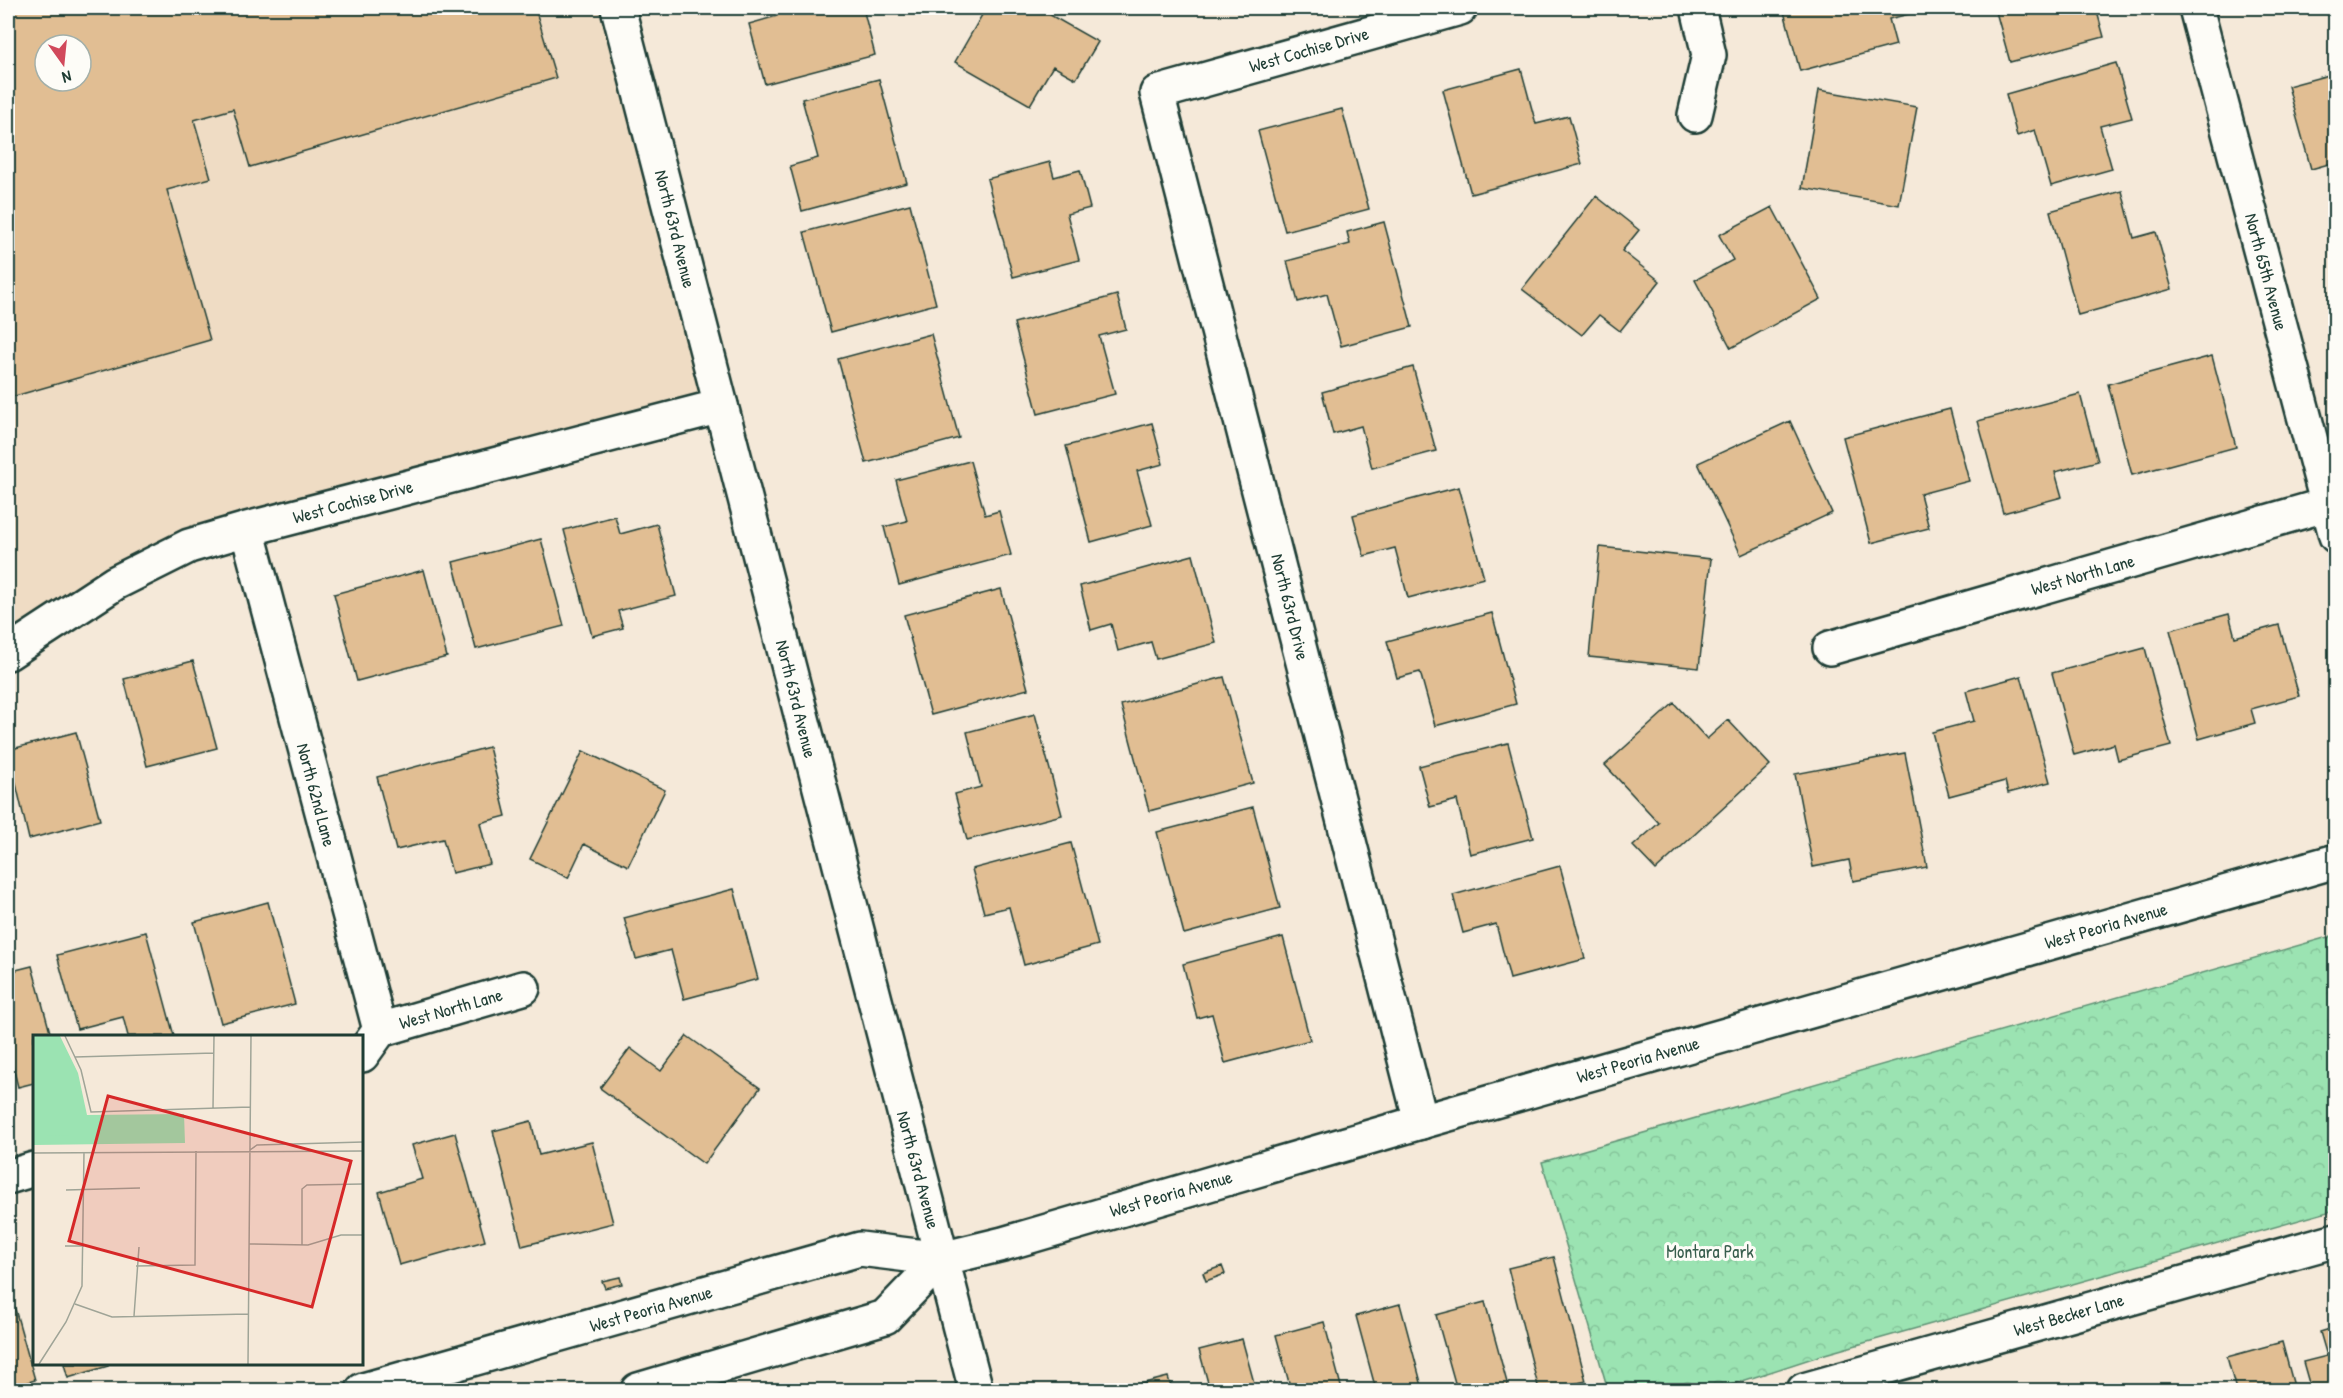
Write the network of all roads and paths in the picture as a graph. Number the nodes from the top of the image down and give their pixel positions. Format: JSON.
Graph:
{"nodes":[{"id":1,"x":618,"y":8,"type":"edge"},
{"id":2,"x":1460,"y":8,"type":"edge"},
{"id":3,"x":1698,"y":8,"type":"edge"},
{"id":4,"x":2196,"y":8,"type":"edge"},
{"id":5,"x":1157,"y":93,"type":"joint"},
{"id":6,"x":1695,"y":116,"type":"dead end"},
{"id":7,"x":721,"y":406,"type":"junction"},
{"id":8,"x":2331,"y":504,"type":"edge"},
{"id":9,"x":247,"y":529,"type":"junction"},
{"id":10,"x":2336,"y":536,"type":"edge"},
{"id":11,"x":1830,"y":648,"type":"dead end"},
{"id":12,"x":8,"y":652,"type":"edge"},
{"id":13,"x":2336,"y":861,"type":"edge"},
{"id":14,"x":523,"y":988,"type":"dead end"},
{"id":15,"x":370,"y":1042,"type":"edge"},
{"id":16,"x":1421,"y":1122,"type":"junction"},
{"id":17,"x":33,"y":1170,"type":"edge"},
{"id":18,"x":8,"y":1177,"type":"edge"},
{"id":19,"x":2336,"y":1240,"type":"edge"},
{"id":20,"x":941,"y":1259,"type":"junction"},
{"id":21,"x":363,"y":1390,"type":"edge"},
{"id":22,"x":638,"y":1390,"type":"edge"},
{"id":23,"x":976,"y":1390,"type":"edge"},
{"id":24,"x":1803,"y":1390,"type":"edge"}],
"edges":[{"from":1,"to":7,"type":"street","name":"North 63rd Avenue"},
{"from":2,"to":5,"type":"street","name":"West Cochise Drive"},
{"from":3,"to":6,"type":"street"},
{"from":4,"to":8,"type":"street","name":"North 65th Avenue"},
{"from":5,"to":16,"type":"street","name":"North 63rd Drive"},
{"from":7,"to":9,"type":"street","name":"West Cochise Drive"},
{"from":7,"to":20,"type":"street","name":"North 63rd Avenue"},
{"from":8,"to":10,"type":"street","name":"North 65th Avenue"},
{"from":8,"to":11,"type":"street","name":"West North Lane"},
{"from":9,"to":12,"type":"street","name":"West Cochise Drive"},
{"from":9,"to":15,"type":"street","name":"North 62nd Lane"},
{"from":13,"to":16,"type":"street","name":"West Peoria Avenue"},
{"from":14,"to":15,"type":"street","name":"West North Lane"},
{"from":16,"to":20,"type":"street","name":"West Peoria Avenue"},
{"from":17,"to":18,"type":"street"},
{"from":19,"to":24,"type":"street","name":"West Becker Lane"},
{"from":20,"to":21,"type":"street","name":"West Peoria Avenue"},
{"from":20,"to":22,"type":"street"},
{"from":20,"to":23,"type":"street","name":"North 63rd Avenue"}]}
